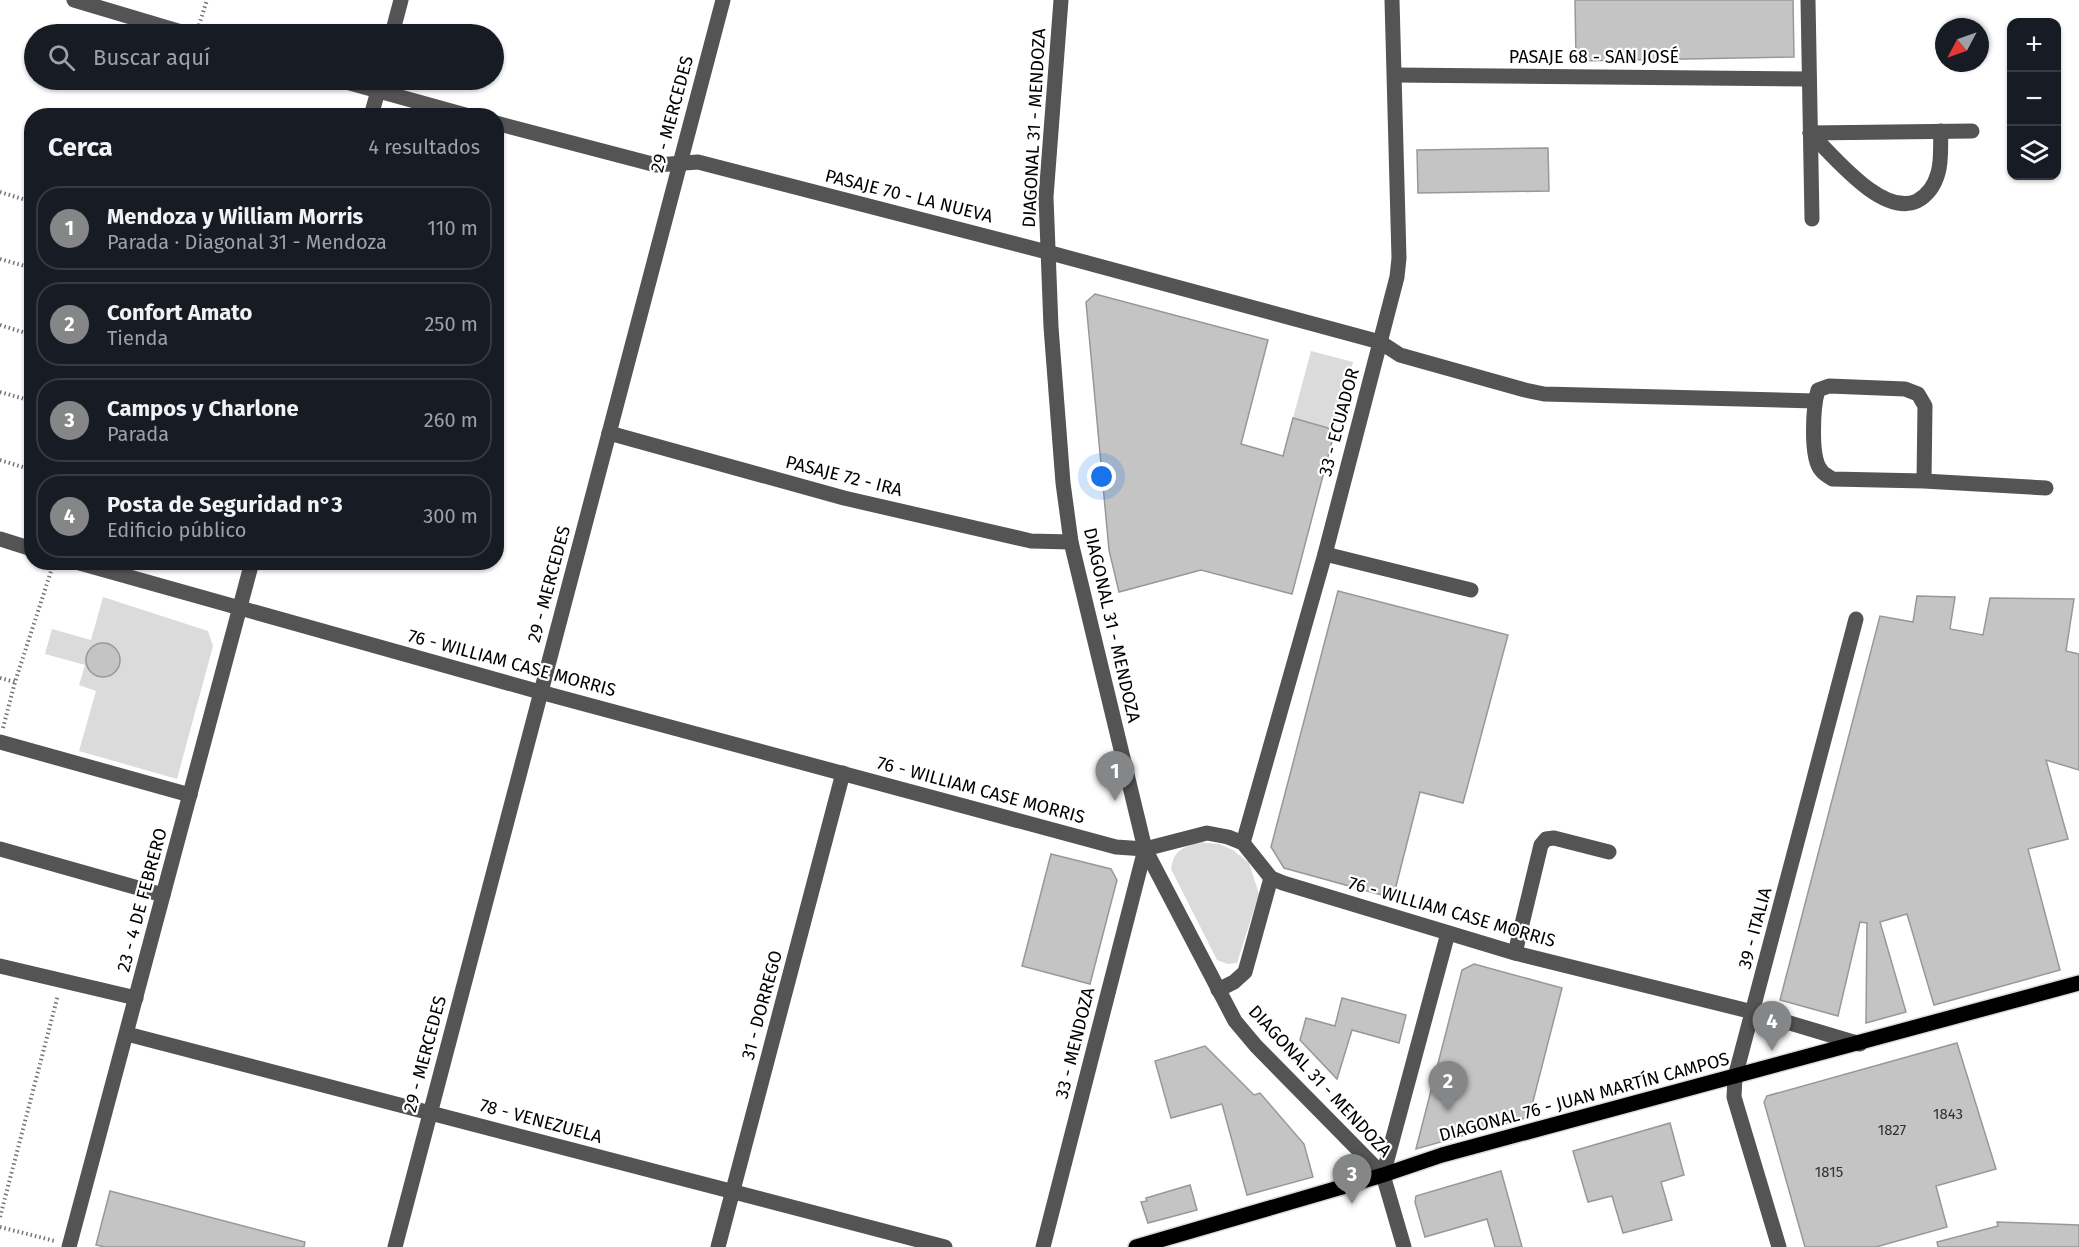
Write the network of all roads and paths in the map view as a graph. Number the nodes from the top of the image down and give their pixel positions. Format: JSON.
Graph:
{"nodes":[{"id":1,"x":74,"y":0,"type":"edge"},
{"id":2,"x":207,"y":0,"type":"edge"},
{"id":3,"x":401,"y":0,"type":"edge"},
{"id":4,"x":723,"y":0,"type":"edge"},
{"id":5,"x":1061,"y":0,"type":"edge"},
{"id":6,"x":1392,"y":0,"type":"edge"},
{"id":7,"x":1808,"y":0,"type":"edge"},
{"id":8,"x":154,"y":24,"type":"edge"},
{"id":9,"x":199,"y":24,"type":"edge"},
{"id":10,"x":395,"y":24,"type":"edge"},
{"id":11,"x":1395,"y":75,"type":"junction"},
{"id":12,"x":1802,"y":79,"type":"junction"},
{"id":13,"x":378,"y":90,"type":"edge"},
{"id":14,"x":394,"y":90,"type":"edge"},
{"id":15,"x":373,"y":108,"type":"edge"},
{"id":16,"x":446,"y":108,"type":"edge"},
{"id":17,"x":504,"y":125,"type":"edge"},
{"id":18,"x":1941,"y":131,"type":"junction"},
{"id":19,"x":1972,"y":131,"type":"dead end"},
{"id":20,"x":1810,"y":134,"type":"junction"},
{"id":21,"x":679,"y":164,"type":"junction"},
{"id":22,"x":0,"y":192,"type":"edge"},
{"id":23,"x":24,"y":200,"type":"edge"},
{"id":24,"x":1812,"y":219,"type":"dead end"},
{"id":25,"x":1047,"y":252,"type":"junction"},
{"id":26,"x":0,"y":259,"type":"edge"},
{"id":27,"x":24,"y":266,"type":"edge"},
{"id":28,"x":0,"y":325,"type":"edge"},
{"id":29,"x":24,"y":332,"type":"edge"},
{"id":30,"x":1380,"y":342,"type":"junction"},
{"id":31,"x":0,"y":392,"type":"edge"},
{"id":32,"x":24,"y":399,"type":"edge"},
{"id":33,"x":1815,"y":402,"type":"junction"},
{"id":34,"x":609,"y":433,"type":"junction"},
{"id":35,"x":0,"y":460,"type":"edge"},
{"id":36,"x":24,"y":468,"type":"edge"},
{"id":37,"x":1924,"y":481,"type":"junction"},
{"id":38,"x":2046,"y":488,"type":"dead end"},
{"id":39,"x":0,"y":539,"type":"edge"},
{"id":40,"x":1071,"y":542,"type":"junction"},
{"id":41,"x":24,"y":546,"type":"edge"},
{"id":42,"x":1325,"y":554,"type":"junction"},
{"id":43,"x":51,"y":570,"type":"edge"},
{"id":44,"x":104,"y":570,"type":"edge"},
{"id":45,"x":250,"y":570,"type":"edge"},
{"id":46,"x":1471,"y":590,"type":"dead end"},
{"id":47,"x":240,"y":609,"type":"junction"},
{"id":48,"x":1856,"y":619,"type":"dead end"},
{"id":49,"x":0,"y":678,"type":"edge"},
{"id":50,"x":15,"y":682,"type":"junction"},
{"id":51,"x":540,"y":692,"type":"junction"},
{"id":52,"x":2,"y":735,"type":"edge"},
{"id":53,"x":843,"y":773,"type":"junction"},
{"id":54,"x":190,"y":795,"type":"junction"},
{"id":55,"x":1243,"y":843,"type":"junction"},
{"id":56,"x":0,"y":849,"type":"edge"},
{"id":57,"x":1144,"y":849,"type":"junction"},
{"id":58,"x":1609,"y":852,"type":"dead end"},
{"id":59,"x":1271,"y":878,"type":"junction"},
{"id":60,"x":163,"y":894,"type":"junction"},
{"id":61,"x":1448,"y":933,"type":"junction"},
{"id":62,"x":1515,"y":953,"type":"junction"},
{"id":63,"x":0,"y":966,"type":"edge"},
{"id":64,"x":62,"y":980,"type":"junction"},
{"id":65,"x":2079,"y":983,"type":"edge"},
{"id":66,"x":1218,"y":990,"type":"junction"},
{"id":67,"x":136,"y":998,"type":"junction"},
{"id":68,"x":1753,"y":1012,"type":"junction"},
{"id":69,"x":127,"y":1034,"type":"junction"},
{"id":70,"x":1860,"y":1044,"type":"junction"},
{"id":71,"x":1735,"y":1077,"type":"junction"},
{"id":72,"x":430,"y":1112,"type":"junction"},
{"id":73,"x":1383,"y":1175,"type":"junction"},
{"id":74,"x":733,"y":1192,"type":"junction"},
{"id":75,"x":0,"y":1217,"type":"edge"},
{"id":76,"x":0,"y":1227,"type":"edge"},
{"id":77,"x":69,"y":1246,"type":"edge"},
{"id":78,"x":395,"y":1247,"type":"edge"},
{"id":79,"x":718,"y":1247,"type":"edge"},
{"id":80,"x":945,"y":1247,"type":"edge"},
{"id":81,"x":1043,"y":1247,"type":"edge"},
{"id":82,"x":1136,"y":1247,"type":"edge"},
{"id":83,"x":1404,"y":1247,"type":"edge"},
{"id":84,"x":1779,"y":1247,"type":"edge"}],
"edges":[{"from":1,"to":8,"type":"street"},
{"from":2,"to":9,"type":"path"},
{"from":3,"to":10,"type":"street"},
{"from":4,"to":21,"type":"street","name":"29 - MERCEDES"},
{"from":5,"to":25,"type":"street","name":"DIAGONAL 31 - MENDOZA"},
{"from":6,"to":11,"type":"street","name":"33 - ECUADOR"},
{"from":7,"to":12,"type":"street"},
{"from":11,"to":12,"type":"street","name":"PASAJE 68 - SAN JOSÉ"},
{"from":11,"to":30,"type":"street","name":"33 - ECUADOR"},
{"from":12,"to":20,"type":"street"},
{"from":13,"to":15,"type":"street"},
{"from":14,"to":16,"type":"street"},
{"from":17,"to":21,"type":"street","name":"PASAJE 70 - LA NUEVA"},
{"from":18,"to":19,"type":"street"},
{"from":18,"to":20,"type":"street"},
{"from":18,"to":20,"type":"street"},
{"from":20,"to":24,"type":"street"},
{"from":21,"to":25,"type":"street","name":"PASAJE 70 - LA NUEVA"},
{"from":21,"to":34,"type":"street","name":"29 - MERCEDES"},
{"from":22,"to":23,"type":"path"},
{"from":25,"to":30,"type":"street","name":"PASAJE 70 - LA NUEVA"},
{"from":25,"to":40,"type":"street","name":"DIAGONAL 31 - MENDOZA"},
{"from":26,"to":27,"type":"path"},
{"from":28,"to":29,"type":"path"},
{"from":30,"to":33,"type":"street","name":"PASAJE 70 - LA NUEVA"},
{"from":30,"to":42,"type":"street","name":"33 - ECUADOR"},
{"from":31,"to":32,"type":"path"},
{"from":33,"to":37,"type":"street"},
{"from":33,"to":37,"type":"street"},
{"from":34,"to":40,"type":"street","name":"PASAJE 72 - IRA"},
{"from":34,"to":51,"type":"street","name":"29 - MERCEDES"},
{"from":35,"to":36,"type":"path"},
{"from":37,"to":38,"type":"street"},
{"from":39,"to":41,"type":"street"},
{"from":40,"to":57,"type":"street","name":"DIAGONAL 31 - MENDOZA"},
{"from":42,"to":46,"type":"street"},
{"from":42,"to":55,"type":"street","name":"33 - ECUADOR"},
{"from":43,"to":50,"type":"path"},
{"from":44,"to":47,"type":"street","name":"76 - WILLIAM CASE MORRIS"},
{"from":45,"to":47,"type":"street","name":"23 - 4 DE FEBRERO"},
{"from":47,"to":51,"type":"street","name":"76 - WILLIAM CASE MORRIS"},
{"from":47,"to":54,"type":"street","name":"23 - 4 DE FEBRERO"},
{"from":48,"to":68,"type":"street","name":"39 - ITALIA"},
{"from":49,"to":50,"type":"path"},
{"from":50,"to":52,"type":"path"},
{"from":51,"to":53,"type":"street","name":"76 - WILLIAM CASE MORRIS"},
{"from":51,"to":72,"type":"street","name":"29 - MERCEDES"},
{"from":52,"to":54,"type":"street"},
{"from":53,"to":57,"type":"street","name":"76 - WILLIAM CASE MORRIS"},
{"from":53,"to":74,"type":"street","name":"31 - DORREGO"},
{"from":54,"to":60,"type":"street","name":"23 - 4 DE FEBRERO"},
{"from":55,"to":57,"type":"street","name":"76 - WILLIAM CASE MORRIS"},
{"from":55,"to":59,"type":"street"},
{"from":56,"to":60,"type":"street"},
{"from":57,"to":66,"type":"street","name":"DIAGONAL 31 - MENDOZA"},
{"from":57,"to":81,"type":"street","name":"33 - MENDOZA"},
{"from":58,"to":62,"type":"street"},
{"from":59,"to":61,"type":"street","name":"76 - WILLIAM CASE MORRIS"},
{"from":59,"to":66,"type":"street"},
{"from":60,"to":67,"type":"street","name":"23 - 4 DE FEBRERO"},
{"from":61,"to":62,"type":"street","name":"76 - WILLIAM CASE MORRIS"},
{"from":61,"to":73,"type":"street"},
{"from":62,"to":68,"type":"street","name":"76 - WILLIAM CASE MORRIS"},
{"from":63,"to":64,"type":"street"},
{"from":64,"to":67,"type":"street"},
{"from":64,"to":75,"type":"path"},
{"from":65,"to":70,"type":"main road","name":"DIAGONAL 76 - JUAN MARTÍN CAMPOS"},
{"from":66,"to":73,"type":"street","name":"DIAGONAL 31 - MENDOZA"},
{"from":67,"to":69,"type":"street","name":"23 - 4 DE FEBRERO"},
{"from":68,"to":70,"type":"street","name":"76 - WILLIAM CASE MORRIS"},
{"from":68,"to":71,"type":"street","name":"39 - ITALIA"},
{"from":69,"to":72,"type":"street","name":"78 - VENEZUELA"},
{"from":69,"to":77,"type":"street","name":"23 - 4 DE FEBRERO"},
{"from":70,"to":71,"type":"main road","name":"DIAGONAL 76 - JUAN MARTÍN CAMPOS"},
{"from":71,"to":73,"type":"main road","name":"DIAGONAL 76 - JUAN MARTÍN CAMPOS"},
{"from":71,"to":84,"type":"street","name":"39 - ITALIA"},
{"from":72,"to":74,"type":"street","name":"78 - VENEZUELA"},
{"from":72,"to":78,"type":"street","name":"29 - MERCEDES"},
{"from":73,"to":82,"type":"main road","name":"DIAGONAL 76 - JUAN MARTÍN CAMPOS"},
{"from":73,"to":83,"type":"street"},
{"from":74,"to":79,"type":"street","name":"31 - DORREGO"},
{"from":74,"to":80,"type":"street","name":"78 - VENEZUELA"},
{"from":76,"to":77,"type":"path"}]}
